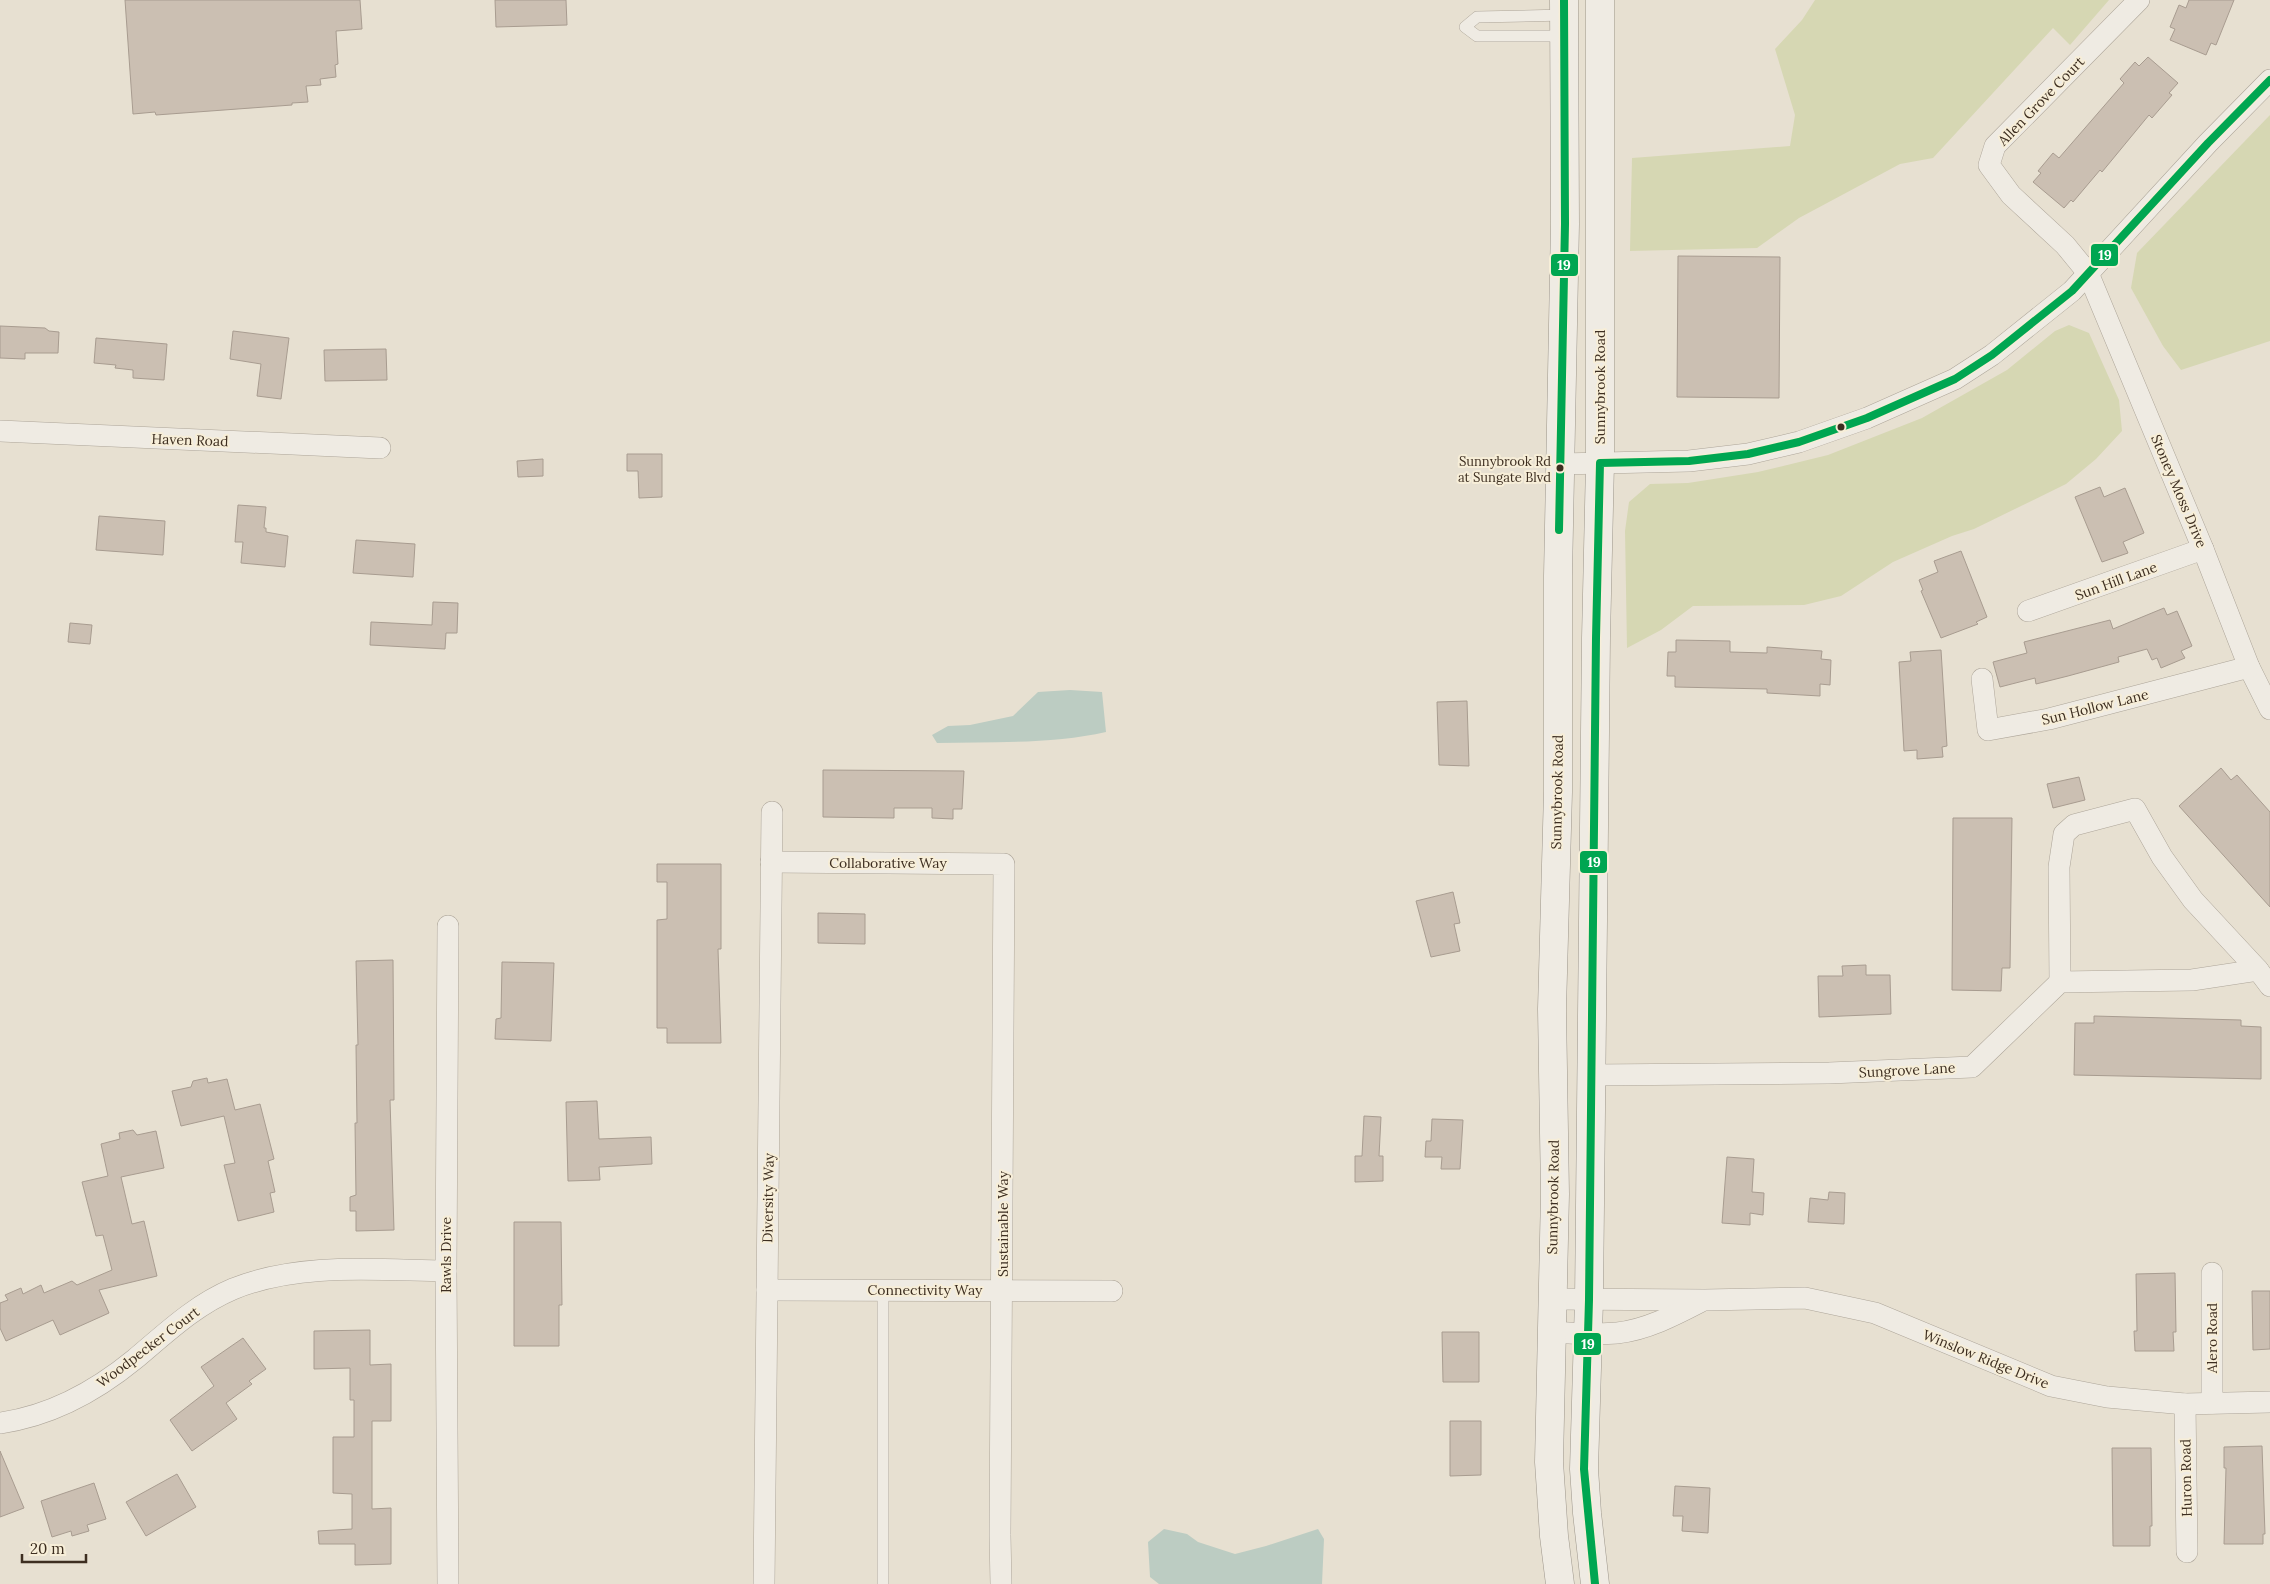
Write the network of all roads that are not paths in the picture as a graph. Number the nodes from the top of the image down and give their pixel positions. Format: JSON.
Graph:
{"nodes":[{"id":1,"x":1600,"y":0,"type":"edge"},
{"id":2,"x":2139,"y":0,"type":"edge"},
{"id":3,"x":1564,"y":17,"type":"edge"},
{"id":4,"x":2270,"y":80,"type":"edge"},
{"id":5,"x":2088,"y":273,"type":"junction"},
{"id":6,"x":0,"y":431,"type":"edge"},
{"id":7,"x":380,"y":448,"type":"dead end"},
{"id":8,"x":1600,"y":463,"type":"junction"},
{"id":9,"x":1560,"y":464,"type":"junction"},
{"id":10,"x":2203,"y":549,"type":"junction"},
{"id":11,"x":2028,"y":611,"type":"dead end"},
{"id":12,"x":2249,"y":667,"type":"junction"},
{"id":13,"x":1982,"y":679,"type":"dead end"},
{"id":14,"x":2270,"y":709,"type":"edge"},
{"id":15,"x":772,"y":812,"type":"dead end"},
{"id":16,"x":771,"y":862,"type":"junction"},
{"id":17,"x":1004,"y":864,"type":"joint"},
{"id":18,"x":448,"y":926,"type":"dead end"},
{"id":19,"x":2264,"y":978,"type":"edge"},
{"id":20,"x":2060,"y":982,"type":"junction"},
{"id":21,"x":1591,"y":1076,"type":"junction"},
{"id":22,"x":446,"y":1271,"type":"junction"},
{"id":23,"x":2212,"y":1274,"type":"dead end"},
{"id":24,"x":767,"y":1290,"type":"junction"},
{"id":25,"x":883,"y":1290,"type":"junction"},
{"id":26,"x":1002,"y":1290,"type":"junction"},
{"id":27,"x":1112,"y":1291,"type":"dead end"},
{"id":28,"x":1552,"y":1298,"type":"junction"},
{"id":29,"x":1589,"y":1300,"type":"junction"},
{"id":30,"x":1705,"y":1300,"type":"junction"},
{"id":31,"x":1551,"y":1332,"type":"junction"},
{"id":32,"x":1587,"y":1334,"type":"junction"},
{"id":33,"x":2270,"y":1402,"type":"edge"},
{"id":34,"x":2212,"y":1403,"type":"junction"},
{"id":35,"x":2186,"y":1404,"type":"junction"},
{"id":36,"x":0,"y":1423,"type":"edge"},
{"id":37,"x":2188,"y":1552,"type":"dead end"},
{"id":38,"x":448,"y":1584,"type":"edge"},
{"id":39,"x":764,"y":1584,"type":"edge"},
{"id":40,"x":882,"y":1584,"type":"edge"},
{"id":41,"x":1002,"y":1584,"type":"edge"},
{"id":42,"x":1560,"y":1584,"type":"edge"},
{"id":43,"x":1595,"y":1584,"type":"edge"}],
"edges":[{"from":1,"to":8,"type":"main road","name":"Sunnybrook Road"},
{"from":2,"to":5,"type":"street","name":"Allen Grove Court"},
{"from":3,"to":3,"type":"lane"},
{"from":3,"to":9,"type":"main road","name":"Sunnybrook Road"},
{"from":4,"to":5,"type":"street"},
{"from":5,"to":8,"type":"street"},
{"from":5,"to":10,"type":"street","name":"Stoney Moss Drive"},
{"from":6,"to":7,"type":"street","name":"Haven Road"},
{"from":8,"to":9,"type":"street"},
{"from":8,"to":21,"type":"main road","name":"Sunnybrook Road"},
{"from":9,"to":28,"type":"main road","name":"Sunnybrook Road"},
{"from":10,"to":11,"type":"street","name":"Sun Hill Lane"},
{"from":10,"to":12,"type":"street","name":"Stoney Moss Drive"},
{"from":12,"to":13,"type":"street","name":"Sun Hollow Lane"},
{"from":12,"to":14,"type":"street","name":"Stoney Moss Drive"},
{"from":15,"to":16,"type":"street","name":"Diversity Way"},
{"from":16,"to":17,"type":"street","name":"Collaborative Way"},
{"from":16,"to":24,"type":"street","name":"Diversity Way"},
{"from":17,"to":26,"type":"street","name":"Sustainable Way"},
{"from":18,"to":22,"type":"street","name":"Rawls Drive"},
{"from":19,"to":20,"type":"street"},
{"from":19,"to":20,"type":"street"},
{"from":20,"to":21,"type":"street","name":"Sungrove Lane"},
{"from":21,"to":29,"type":"main road","name":"Sunnybrook Road"},
{"from":22,"to":36,"type":"street","name":"Woodpecker Court"},
{"from":22,"to":38,"type":"street","name":"Rawls Drive"},
{"from":23,"to":34,"type":"street","name":"Alero Road"},
{"from":24,"to":25,"type":"street","name":"Connectivity Way"},
{"from":24,"to":39,"type":"street","name":"Diversity Way"},
{"from":25,"to":26,"type":"street","name":"Connectivity Way"},
{"from":25,"to":40,"type":"lane"},
{"from":26,"to":27,"type":"street","name":"Connectivity Way"},
{"from":26,"to":41,"type":"street","name":"Sustainable Way"},
{"from":28,"to":29,"type":"street","name":"Winslow Ridge Drive"},
{"from":28,"to":31,"type":"main road","name":"Sunnybrook Road"},
{"from":29,"to":30,"type":"street","name":"Winslow Ridge Drive"},
{"from":29,"to":32,"type":"main road","name":"Sunnybrook Road"},
{"from":30,"to":32,"type":"street","name":"Winslow Ridge Drive"},
{"from":30,"to":35,"type":"street","name":"Winslow Ridge Drive"},
{"from":31,"to":32,"type":"street","name":"Winslow Ridge Drive"},
{"from":31,"to":42,"type":"main road","name":"Sunnybrook Road"},
{"from":32,"to":43,"type":"main road","name":"Sunnybrook Road"},
{"from":33,"to":34,"type":"street","name":"Winslow Ridge Drive"},
{"from":34,"to":35,"type":"street","name":"Winslow Ridge Drive"},
{"from":35,"to":37,"type":"street","name":"Huron Road"}]}
